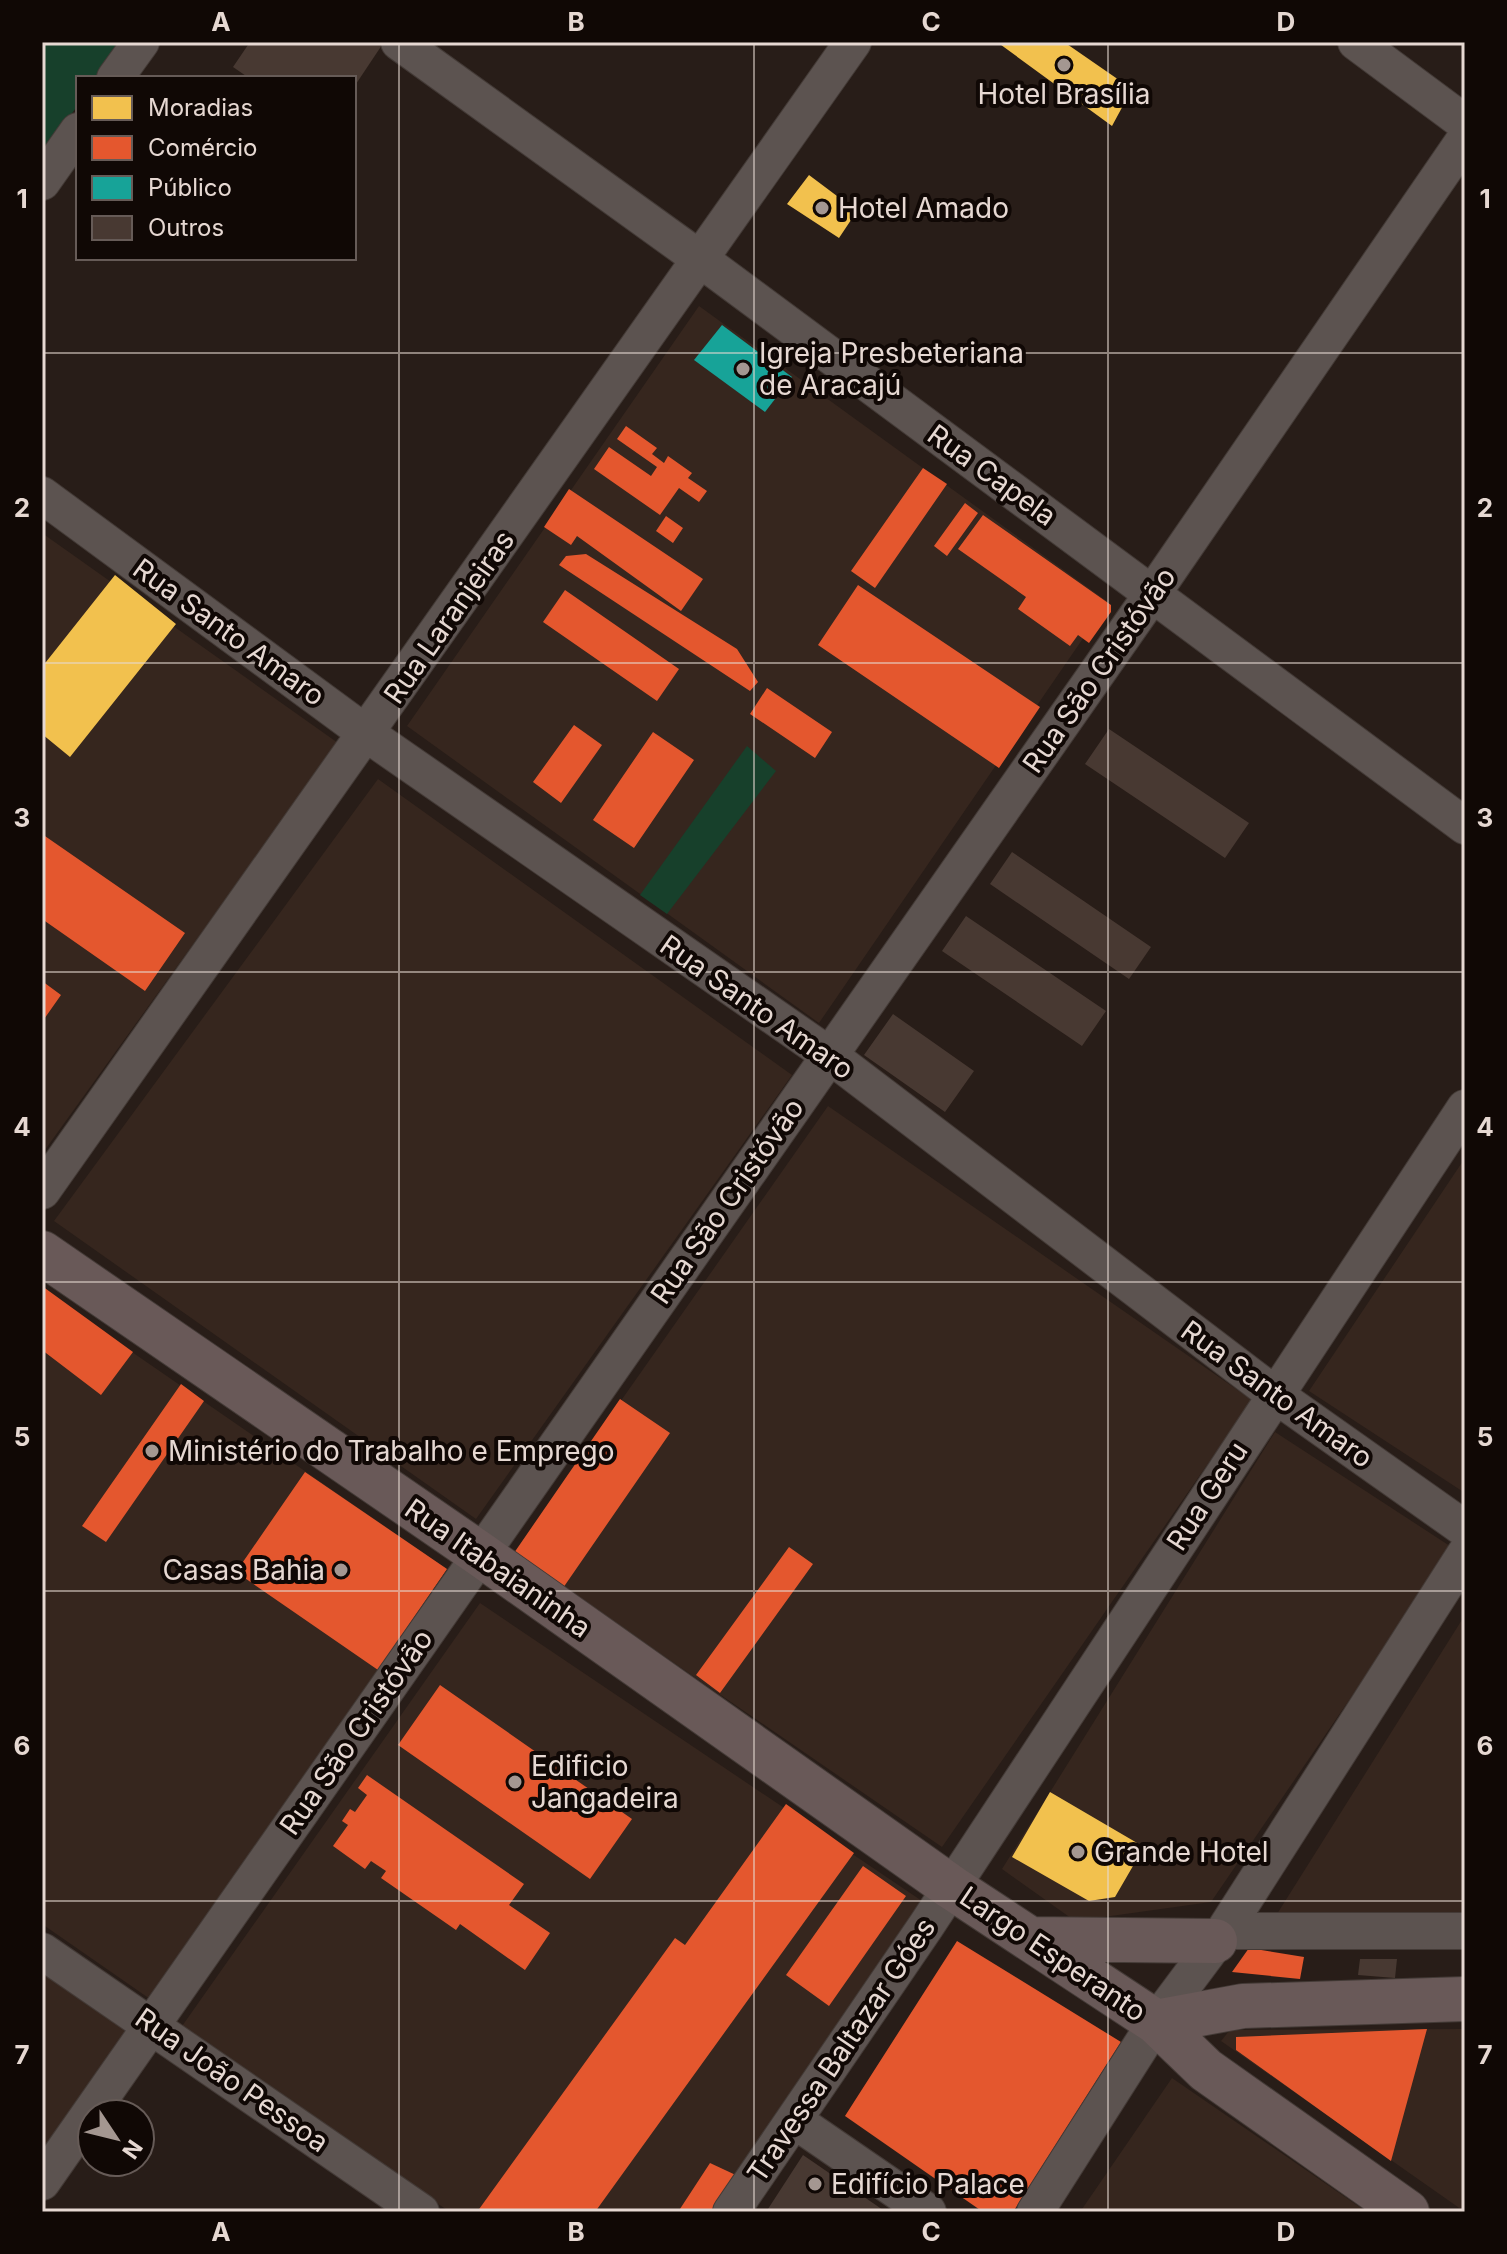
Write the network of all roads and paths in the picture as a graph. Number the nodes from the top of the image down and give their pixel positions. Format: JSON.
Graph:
{"nodes":[{"id":1,"x":141,"y":42,"type":"edge"},
{"id":2,"x":399,"y":42,"type":"edge"},
{"id":3,"x":853,"y":42,"type":"edge"},
{"id":4,"x":1356,"y":42,"type":"edge"},
{"id":5,"x":116,"y":76,"type":"edge"},
{"id":6,"x":1465,"y":123,"type":"edge"},
{"id":7,"x":76,"y":134,"type":"edge"},
{"id":8,"x":1465,"y":139,"type":"edge"},
{"id":9,"x":42,"y":182,"type":"edge"},
{"id":10,"x":700,"y":259,"type":"junction"},
{"id":11,"x":42,"y":495,"type":"edge"},
{"id":12,"x":1153,"y":593,"type":"junction"},
{"id":13,"x":367,"y":734,"type":"junction"},
{"id":14,"x":1465,"y":826,"type":"edge"},
{"id":15,"x":829,"y":1055,"type":"junction"},
{"id":16,"x":1465,"y":1108,"type":"edge"},
{"id":17,"x":42,"y":1191,"type":"edge"},
{"id":18,"x":42,"y":1253,"type":"edge"},
{"id":19,"x":1274,"y":1394,"type":"junction"},
{"id":20,"x":1465,"y":1529,"type":"edge"},
{"id":21,"x":480,"y":1554,"type":"junction"},
{"id":22,"x":1465,"y":1554,"type":"edge"},
{"id":23,"x":951,"y":1887,"type":"junction"},
{"id":24,"x":1465,"y":1931,"type":"edge"},
{"id":25,"x":1219,"y":1936,"type":"junction"},
{"id":26,"x":1031,"y":1939,"type":"junction"},
{"id":27,"x":42,"y":1951,"type":"edge"},
{"id":28,"x":1465,"y":1999,"type":"edge"},
{"id":29,"x":1156,"y":2022,"type":"junction"},
{"id":30,"x":153,"y":2024,"type":"junction"},
{"id":31,"x":794,"y":2120,"type":"junction"},
{"id":32,"x":42,"y":2182,"type":"edge"},
{"id":33,"x":421,"y":2212,"type":"edge"},
{"id":34,"x":731,"y":2212,"type":"edge"},
{"id":35,"x":928,"y":2212,"type":"edge"},
{"id":36,"x":1035,"y":2212,"type":"edge"},
{"id":37,"x":1407,"y":2212,"type":"edge"}],
"edges":[{"from":1,"to":5,"type":"street"},
{"from":2,"to":10,"type":"street","name":"Rua Capela"},
{"from":3,"to":10,"type":"street","name":"Rua Laranjeiras"},
{"from":4,"to":6,"type":"street"},
{"from":7,"to":9,"type":"street"},
{"from":8,"to":12,"type":"street","name":"Rua São Cristóvão"},
{"from":10,"to":12,"type":"street","name":"Rua Capela"},
{"from":10,"to":13,"type":"street","name":"Rua Laranjeiras"},
{"from":11,"to":13,"type":"street","name":"Rua Santo Amaro"},
{"from":12,"to":14,"type":"street","name":"Rua Capela"},
{"from":12,"to":15,"type":"street","name":"Rua São Cristóvão"},
{"from":13,"to":15,"type":"street","name":"Rua Santo Amaro"},
{"from":13,"to":17,"type":"street","name":"Rua Laranjeiras"},
{"from":15,"to":19,"type":"street","name":"Rua Santo Amaro"},
{"from":15,"to":21,"type":"street","name":"Rua São Cristóvão"},
{"from":16,"to":19,"type":"street","name":"Rua Geru"},
{"from":18,"to":21,"type":"main road","name":"Rua Itabaianinha"},
{"from":19,"to":20,"type":"street","name":"Rua Santo Amaro"},
{"from":19,"to":23,"type":"street","name":"Rua Geru"},
{"from":21,"to":23,"type":"main road","name":"Rua Itabaianinha"},
{"from":21,"to":30,"type":"street","name":"Rua São Cristóvão"},
{"from":22,"to":25,"type":"street"},
{"from":23,"to":26,"type":"main road","name":"Largo Esperanto"},
{"from":23,"to":31,"type":"street","name":"Travessa Baltazar Góes"},
{"from":24,"to":25,"type":"street"},
{"from":25,"to":26,"type":"main road"},
{"from":25,"to":29,"type":"street"},
{"from":26,"to":29,"type":"main road","name":"Largo Esperanto"},
{"from":27,"to":30,"type":"street","name":"Rua João Pessoa"},
{"from":28,"to":29,"type":"main road"},
{"from":29,"to":36,"type":"street"},
{"from":29,"to":37,"type":"main road","name":"Largo Esperanto"},
{"from":30,"to":32,"type":"street","name":"Rua São Cristóvão"},
{"from":30,"to":33,"type":"street","name":"Rua João Pessoa"},
{"from":31,"to":34,"type":"street","name":"Travessa Baltazar Góes"},
{"from":31,"to":35,"type":"street"}]}
